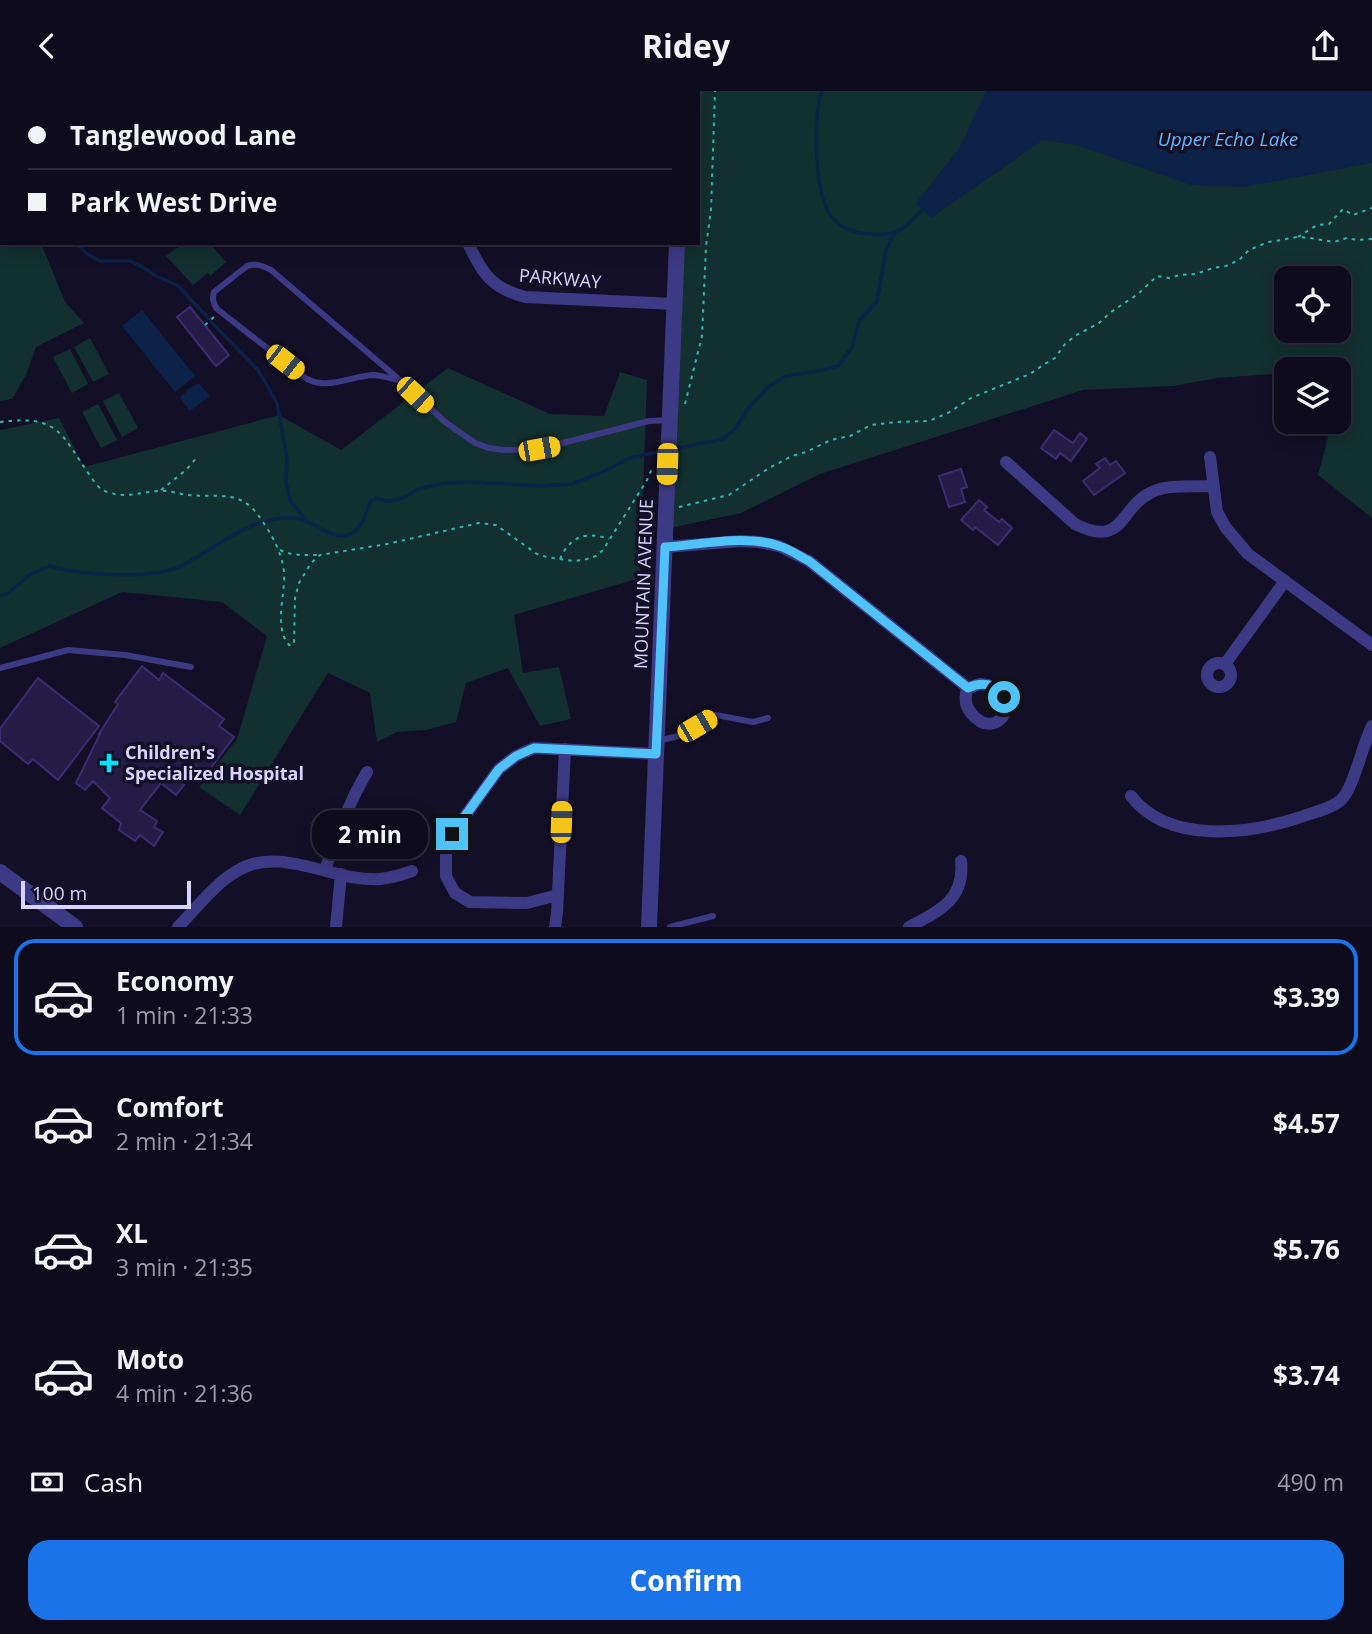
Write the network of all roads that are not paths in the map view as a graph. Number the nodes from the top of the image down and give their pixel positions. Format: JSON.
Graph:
{"nodes":[{"id":1,"x":469,"y":245,"type":"edge"},
{"id":2,"x":677,"y":245,"type":"edge"},
{"id":3,"x":675,"y":304,"type":"junction"},
{"id":4,"x":401,"y":381,"type":"junction"},
{"id":5,"x":674,"y":422,"type":"junction"},
{"id":6,"x":1210,"y":457,"type":"dead end"},
{"id":7,"x":1006,"y":462,"type":"dead end"},
{"id":8,"x":1213,"y":486,"type":"junction"},
{"id":9,"x":665,"y":547,"type":"junction"},
{"id":10,"x":1285,"y":581,"type":"junction"},
{"id":11,"x":1372,"y":645,"type":"edge"},
{"id":12,"x":1225,"y":664,"type":"dead end"},
{"id":13,"x":0,"y":667,"type":"edge"},
{"id":14,"x":191,"y":667,"type":"dead end"},
{"id":15,"x":968,"y":688,"type":"dead end"},
{"id":16,"x":768,"y":718,"type":"dead end"},
{"id":17,"x":1372,"y":726,"type":"edge"},
{"id":18,"x":656,"y":748,"type":"junction"},
{"id":19,"x":565,"y":749,"type":"junction"},
{"id":20,"x":367,"y":772,"type":"dead end"},
{"id":21,"x":1131,"y":796,"type":"dead end"},
{"id":22,"x":961,"y":861,"type":"dead end"},
{"id":23,"x":325,"y":870,"type":"junction"},
{"id":24,"x":412,"y":871,"type":"dead end"},
{"id":25,"x":0,"y":872,"type":"edge"},
{"id":26,"x":341,"y":874,"type":"junction"},
{"id":27,"x":558,"y":895,"type":"junction"},
{"id":28,"x":713,"y":916,"type":"dead end"},
{"id":29,"x":75,"y":927,"type":"edge"},
{"id":30,"x":178,"y":927,"type":"edge"},
{"id":31,"x":336,"y":927,"type":"edge"},
{"id":32,"x":555,"y":927,"type":"edge"},
{"id":33,"x":649,"y":927,"type":"edge"},
{"id":34,"x":670,"y":927,"type":"edge"},
{"id":35,"x":909,"y":927,"type":"edge"}],
"edges":[{"from":1,"to":3,"type":"street","name":"PARKWAY"},
{"from":2,"to":3,"type":"street","name":"MOUNTAIN AVENUE"},
{"from":3,"to":5,"type":"street","name":"MOUNTAIN AVENUE"},
{"from":4,"to":4,"type":"lane"},
{"from":4,"to":5,"type":"lane"},
{"from":5,"to":9,"type":"street","name":"MOUNTAIN AVENUE"},
{"from":6,"to":8,"type":"street"},
{"from":7,"to":8,"type":"street"},
{"from":8,"to":10,"type":"street"},
{"from":9,"to":15,"type":"street"},
{"from":9,"to":18,"type":"street","name":"MOUNTAIN AVENUE"},
{"from":10,"to":11,"type":"street"},
{"from":10,"to":12,"type":"street"},
{"from":13,"to":14,"type":"lane"},
{"from":16,"to":18,"type":"lane"},
{"from":17,"to":21,"type":"street"},
{"from":18,"to":19,"type":"street"},
{"from":18,"to":33,"type":"street","name":"MOUNTAIN AVENUE"},
{"from":19,"to":27,"type":"street"},
{"from":19,"to":27,"type":"street"},
{"from":20,"to":23,"type":"street"},
{"from":22,"to":35,"type":"street"},
{"from":23,"to":26,"type":"street"},
{"from":23,"to":30,"type":"street"},
{"from":24,"to":26,"type":"street"},
{"from":25,"to":29,"type":"street"},
{"from":26,"to":31,"type":"street"},
{"from":27,"to":32,"type":"street"},
{"from":28,"to":34,"type":"lane"}]}
